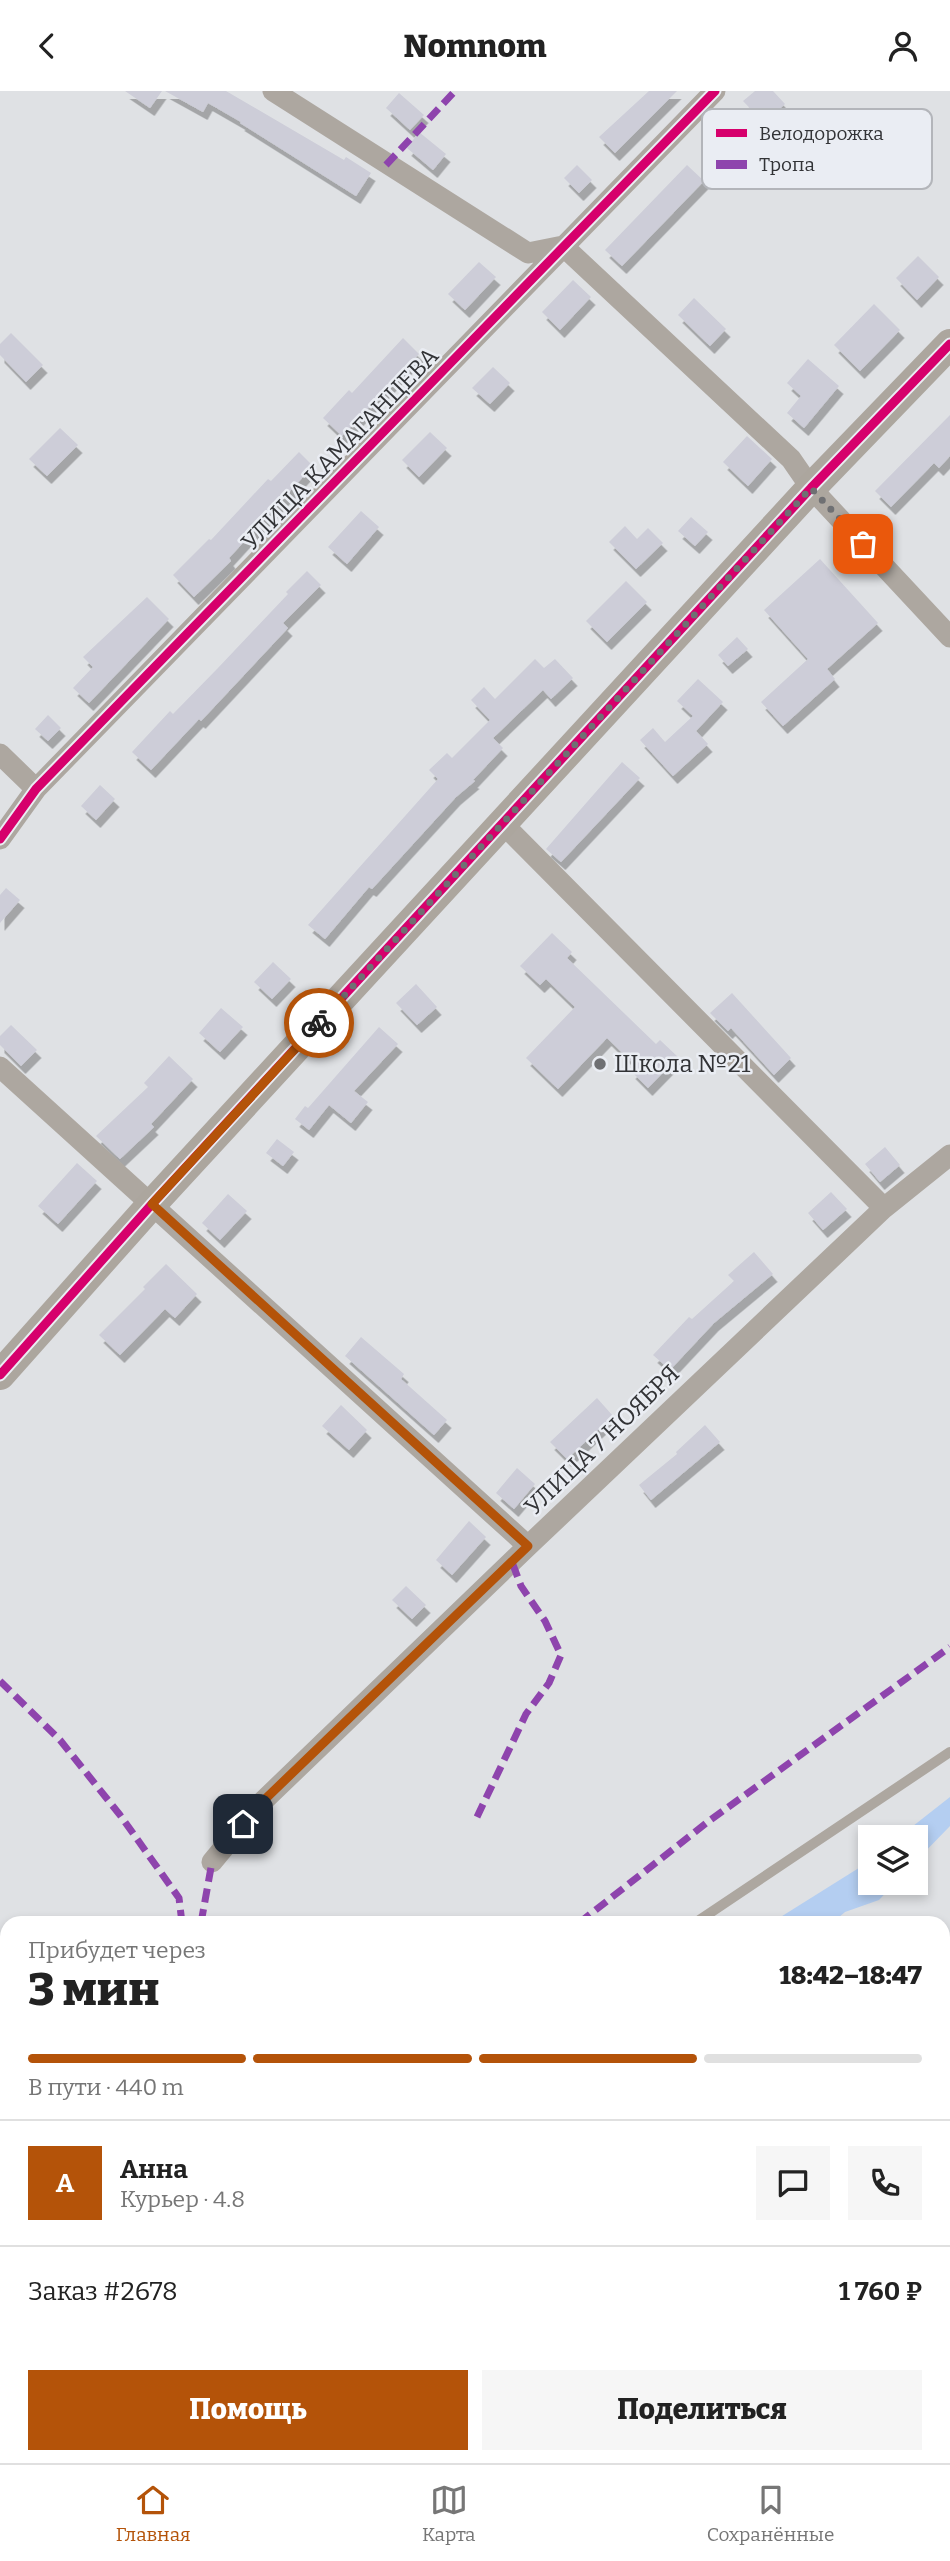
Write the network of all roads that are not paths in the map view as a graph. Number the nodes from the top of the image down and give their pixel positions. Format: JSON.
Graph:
{"nodes":[{"id":1,"x":273,"y":91,"type":"edge"},
{"id":2,"x":715,"y":91,"type":"edge"},
{"id":3,"x":563,"y":246,"type":"junction"},
{"id":4,"x":950,"y":344,"type":"edge"},
{"id":5,"x":811,"y":488,"type":"junction"},
{"id":6,"x":950,"y":637,"type":"edge"},
{"id":7,"x":0,"y":754,"type":"edge"},
{"id":8,"x":36,"y":789,"type":"junction"},
{"id":9,"x":503,"y":824,"type":"junction"},
{"id":10,"x":0,"y":839,"type":"edge"},
{"id":11,"x":0,"y":1067,"type":"edge"},
{"id":12,"x":950,"y":1155,"type":"edge"},
{"id":13,"x":152,"y":1204,"type":"junction"},
{"id":14,"x":884,"y":1208,"type":"junction"},
{"id":15,"x":0,"y":1375,"type":"edge"},
{"id":16,"x":528,"y":1546,"type":"junction"},
{"id":17,"x":950,"y":1752,"type":"edge"},
{"id":18,"x":212,"y":1862,"type":"dead end"},
{"id":19,"x":705,"y":1916,"type":"edge"}],
"edges":[{"from":1,"to":3,"type":"street"},
{"from":2,"to":3,"type":"street","name":"УЛИЦА КАМАГАНЦЕВА"},
{"from":3,"to":5,"type":"street"},
{"from":3,"to":8,"type":"street","name":"УЛИЦА КАМАГАНЦЕВА"},
{"from":4,"to":5,"type":"street"},
{"from":5,"to":6,"type":"street"},
{"from":5,"to":9,"type":"street"},
{"from":7,"to":8,"type":"street"},
{"from":8,"to":10,"type":"street","name":"УЛИЦА КАМАГАНЦЕВА"},
{"from":9,"to":13,"type":"street"},
{"from":9,"to":14,"type":"street"},
{"from":11,"to":13,"type":"street"},
{"from":12,"to":14,"type":"street","name":"УЛИЦА 7 НОЯБРЯ"},
{"from":13,"to":15,"type":"street"},
{"from":13,"to":16,"type":"street"},
{"from":14,"to":16,"type":"street","name":"УЛИЦА 7 НОЯБРЯ"},
{"from":16,"to":18,"type":"street","name":"УЛИЦА 7 НОЯБРЯ"},
{"from":17,"to":19,"type":"lane"}]}
